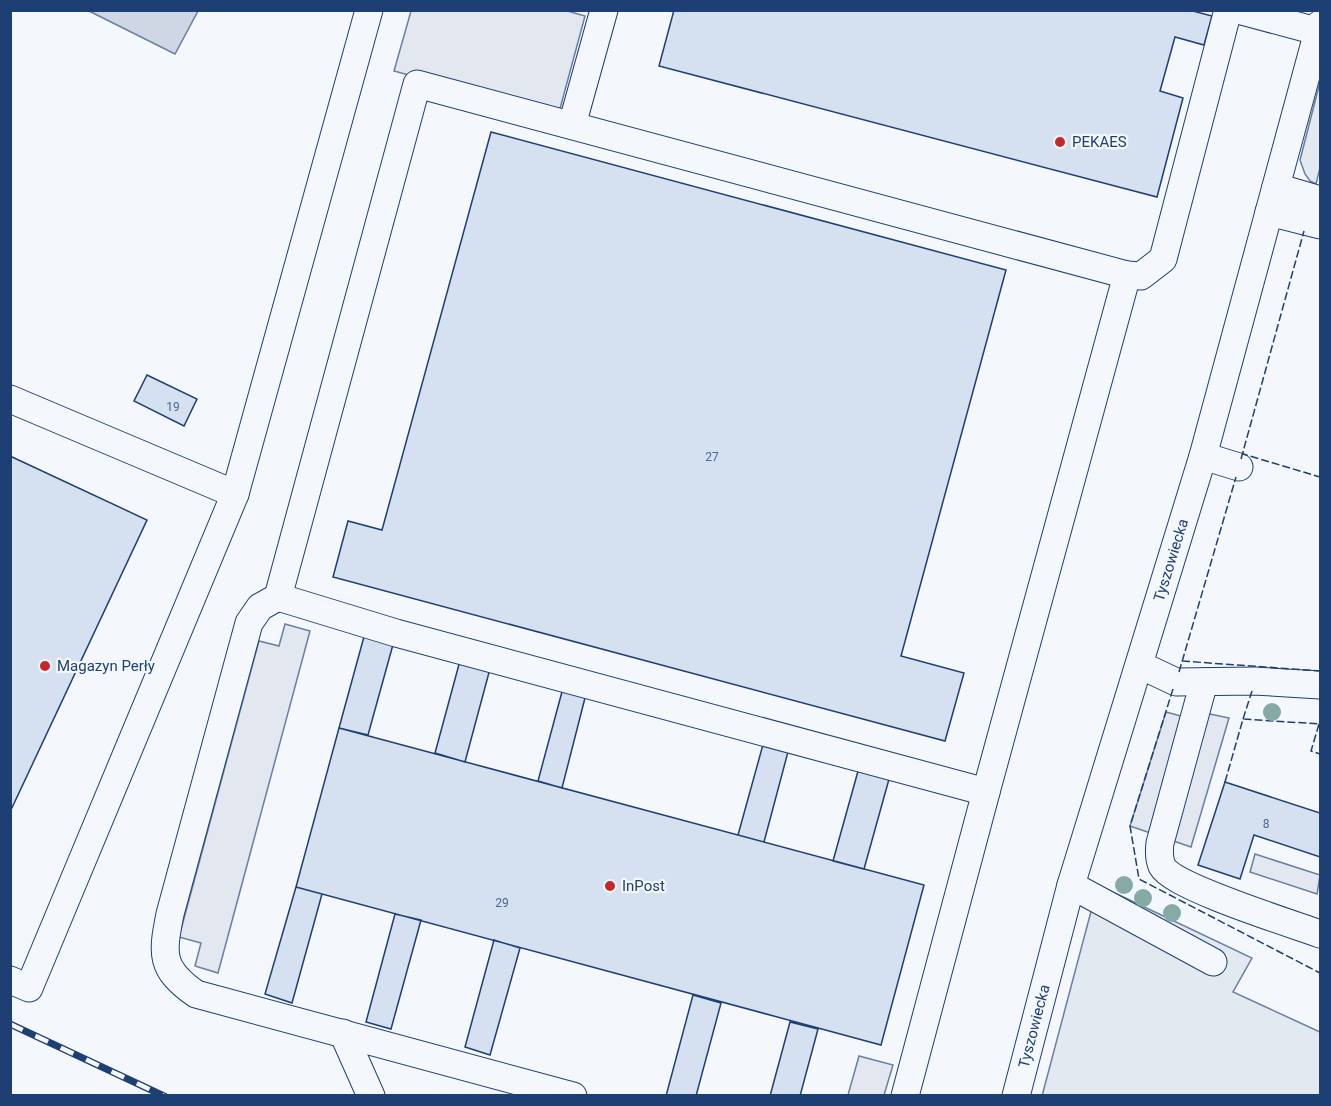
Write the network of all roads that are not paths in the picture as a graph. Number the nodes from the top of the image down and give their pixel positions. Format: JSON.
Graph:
{"nodes":[{"id":1,"x":369,"y":10,"type":"edge"},
{"id":2,"x":604,"y":10,"type":"edge"},
{"id":3,"x":1228,"y":10,"type":"edge"},
{"id":4,"x":1238,"y":10,"type":"edge"},
{"id":5,"x":1320,"y":29,"type":"edge"},
{"id":6,"x":572,"y":125,"type":"junction"},
{"id":7,"x":1272,"y":200,"type":"junction"},
{"id":8,"x":1320,"y":200,"type":"edge"},
{"id":9,"x":1320,"y":225,"type":"edge"},
{"id":10,"x":1127,"y":275,"type":"junction"},
{"id":11,"x":10,"y":399,"type":"edge"},
{"id":12,"x":1203,"y":456,"type":"junction"},
{"id":13,"x":1239,"y":467,"type":"dead end"},
{"id":14,"x":235,"y":494,"type":"junction"},
{"id":15,"x":278,"y":597,"type":"junction"},
{"id":16,"x":1140,"y":665,"type":"junction"},
{"id":17,"x":1204,"y":682,"type":"junction"},
{"id":18,"x":1320,"y":685,"type":"edge"},
{"id":19,"x":986,"y":792,"type":"junction"},
{"id":20,"x":1068,"y":897,"type":"junction"},
{"id":21,"x":1320,"y":934,"type":"edge"},
{"id":22,"x":1214,"y":962,"type":"dead end"},
{"id":23,"x":10,"y":980,"type":"edge"},
{"id":24,"x":343,"y":1033,"type":"junction"},
{"id":25,"x":371,"y":1095,"type":"edge"},
{"id":26,"x":573,"y":1095,"type":"edge"},
{"id":27,"x":905,"y":1095,"type":"edge"},
{"id":28,"x":1016,"y":1095,"type":"edge"}],
"edges":[{"from":1,"to":14,"type":"street"},
{"from":2,"to":6,"type":"street"},
{"from":3,"to":10,"type":"street"},
{"from":4,"to":5,"type":"street"},
{"from":5,"to":7,"type":"street","name":"Tyszowiecka"},
{"from":6,"to":10,"type":"street"},
{"from":6,"to":15,"type":"street"},
{"from":7,"to":8,"type":"street"},
{"from":7,"to":9,"type":"street"},
{"from":7,"to":12,"type":"street","name":"Tyszowiecka"},
{"from":10,"to":19,"type":"street"},
{"from":11,"to":14,"type":"street"},
{"from":12,"to":13,"type":"street"},
{"from":12,"to":16,"type":"street","name":"Tyszowiecka"},
{"from":14,"to":23,"type":"street"},
{"from":15,"to":19,"type":"street"},
{"from":15,"to":24,"type":"street"},
{"from":16,"to":17,"type":"street"},
{"from":16,"to":20,"type":"street","name":"Tyszowiecka"},
{"from":17,"to":18,"type":"street"},
{"from":17,"to":21,"type":"street"},
{"from":19,"to":27,"type":"street"},
{"from":20,"to":22,"type":"street"},
{"from":20,"to":28,"type":"street","name":"Tyszowiecka"},
{"from":24,"to":25,"type":"street"},
{"from":24,"to":26,"type":"street"}]}
